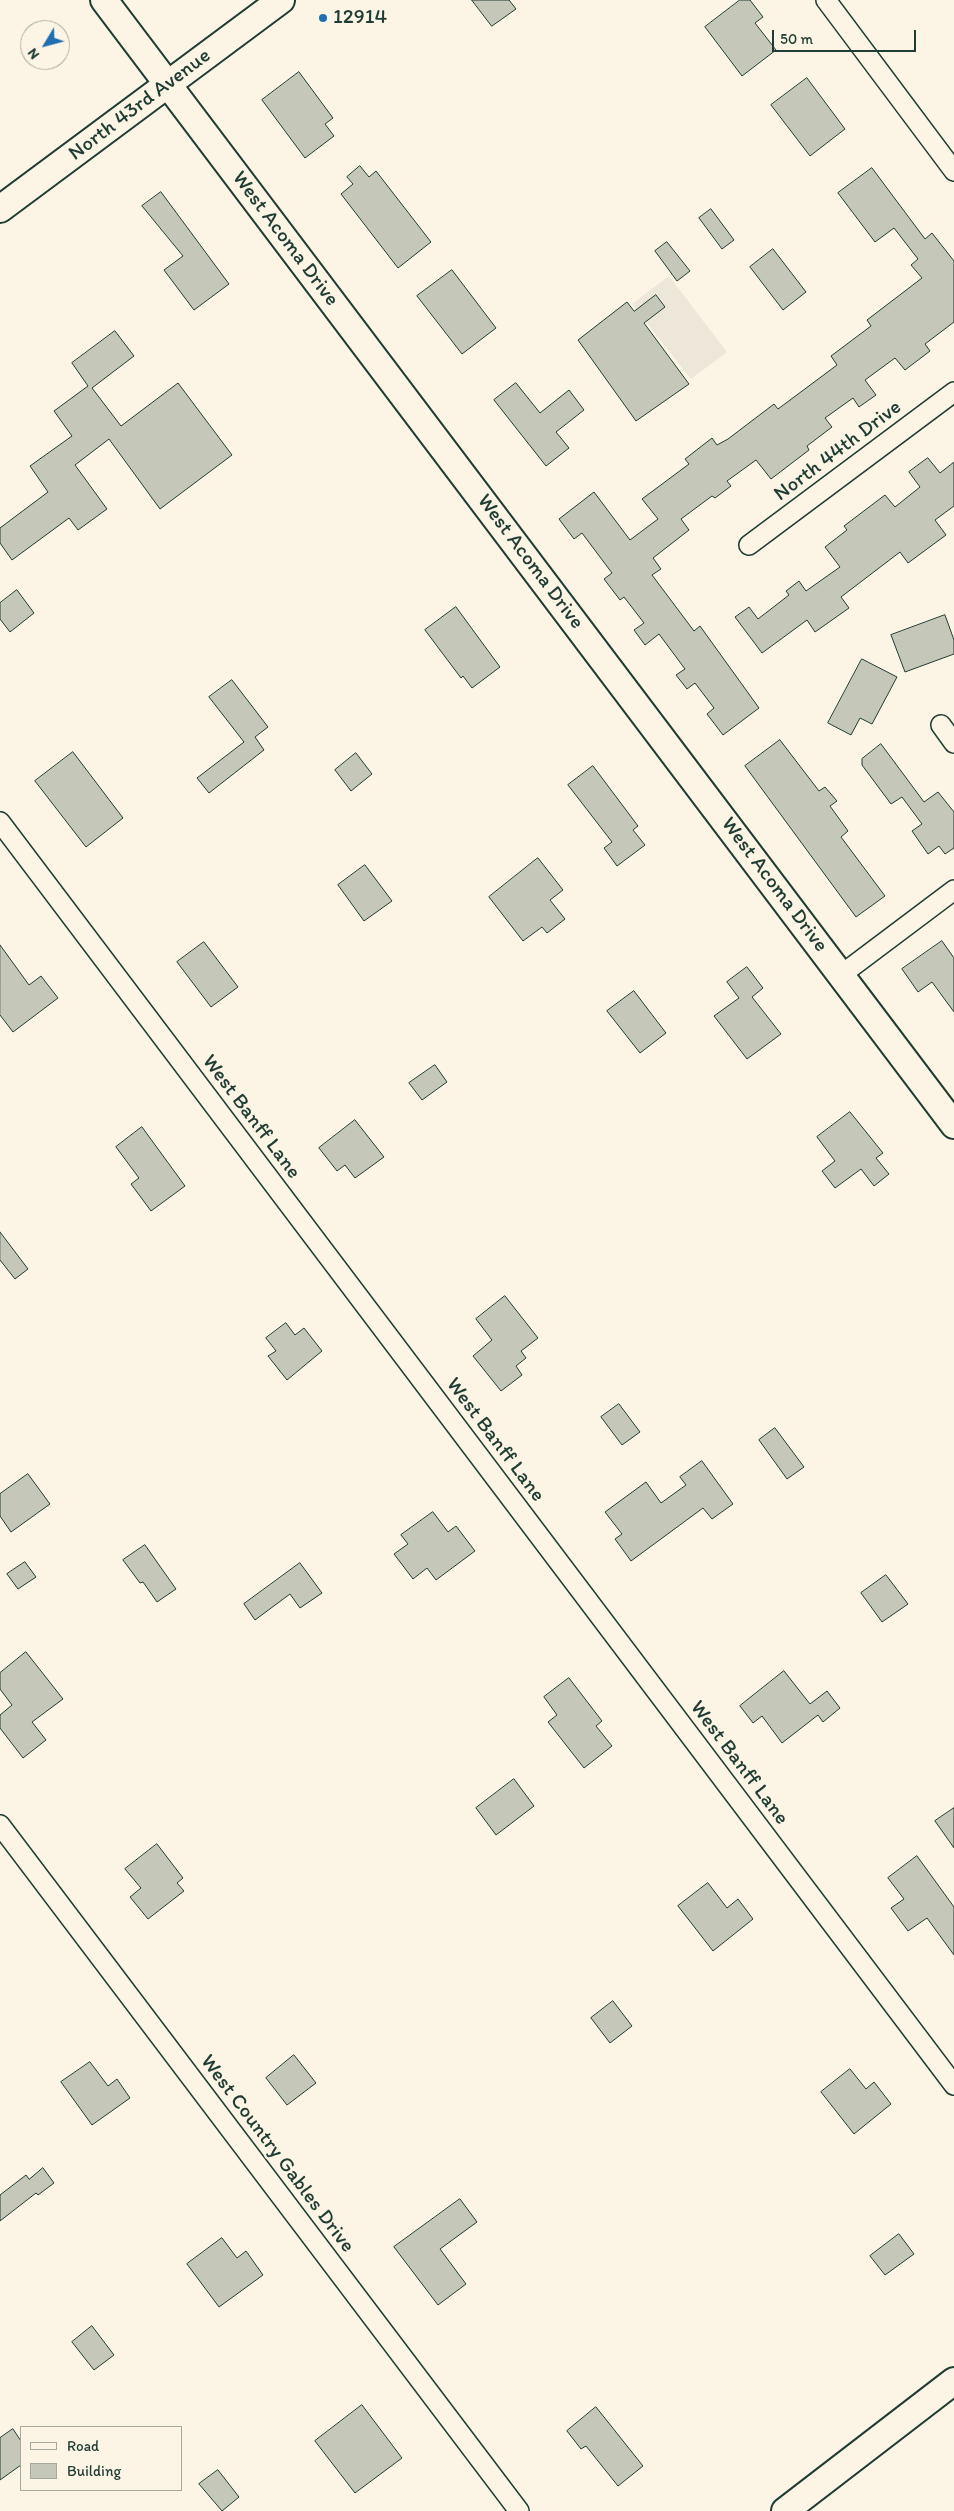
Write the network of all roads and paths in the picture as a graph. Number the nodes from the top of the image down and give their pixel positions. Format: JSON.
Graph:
{"nodes":[{"id":1,"x":104,"y":0,"type":"edge"},
{"id":2,"x":280,"y":0,"type":"edge"},
{"id":3,"x":826,"y":0,"type":"edge"},
{"id":4,"x":168,"y":84,"type":"junction"},
{"id":5,"x":954,"y":171,"type":"edge"},
{"id":6,"x":0,"y":209,"type":"edge"},
{"id":7,"x":954,"y":392,"type":"edge"},
{"id":8,"x":749,"y":545,"type":"dead end"},
{"id":9,"x":940,"y":726,"type":"dead end"},
{"id":10,"x":954,"y":743,"type":"edge"},
{"id":11,"x":0,"y":822,"type":"edge"},
{"id":12,"x":954,"y":890,"type":"edge"},
{"id":13,"x":841,"y":975,"type":"junction"},
{"id":14,"x":954,"y":1126,"type":"edge"},
{"id":15,"x":0,"y":1825,"type":"edge"},
{"id":16,"x":954,"y":2085,"type":"edge"},
{"id":17,"x":954,"y":2381,"type":"edge"},
{"id":18,"x":518,"y":2511,"type":"edge"},
{"id":19,"x":785,"y":2511,"type":"edge"}],
"edges":[{"from":1,"to":4,"type":"street","name":"West Acoma Drive"},
{"from":2,"to":4,"type":"street","name":"North 43rd Avenue"},
{"from":3,"to":5,"type":"street"},
{"from":4,"to":6,"type":"street","name":"North 43rd Avenue"},
{"from":4,"to":13,"type":"street","name":"West Acoma Drive"},
{"from":7,"to":8,"type":"street","name":"North 44th Drive"},
{"from":9,"to":10,"type":"street"},
{"from":11,"to":16,"type":"street","name":"West Banff Lane"},
{"from":12,"to":13,"type":"street"},
{"from":13,"to":14,"type":"street","name":"West Acoma Drive"},
{"from":15,"to":18,"type":"street","name":"West Country Gables Drive"},
{"from":17,"to":19,"type":"street"}]}
